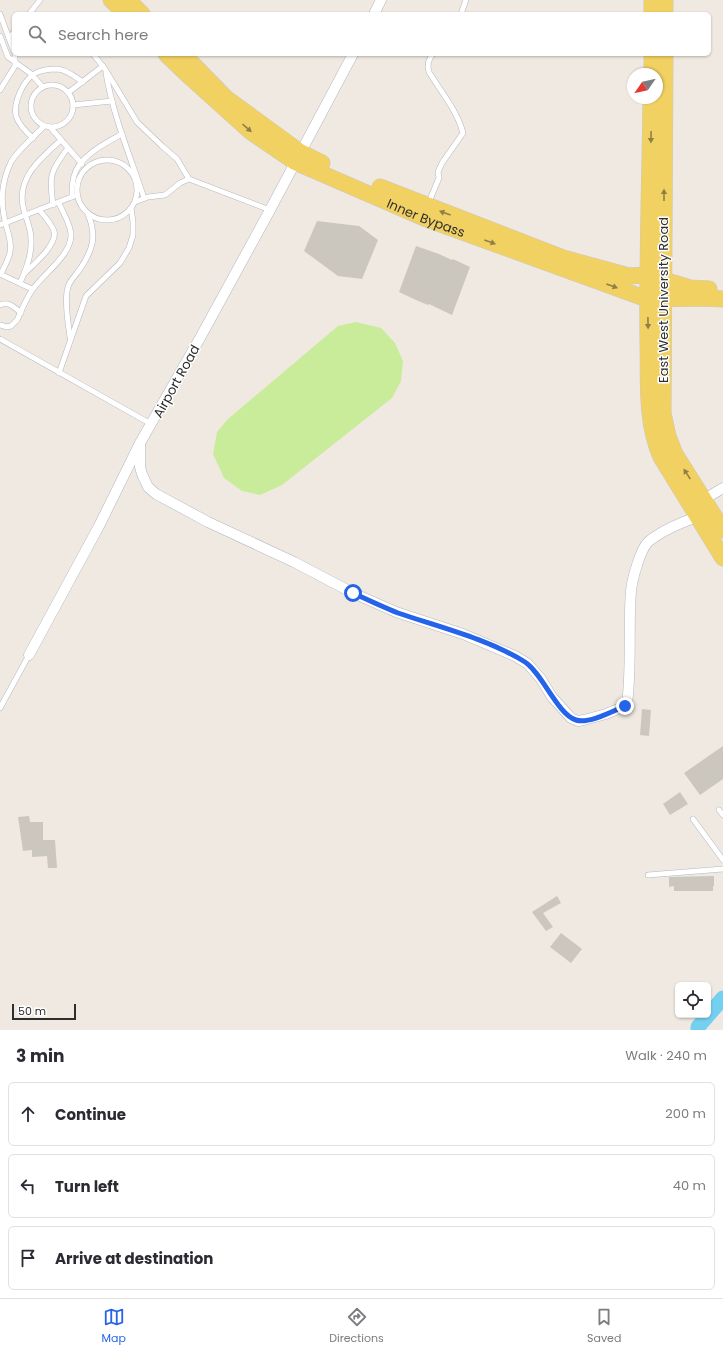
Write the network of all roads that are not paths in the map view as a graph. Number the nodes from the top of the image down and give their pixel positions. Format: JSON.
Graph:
{"nodes":[{"id":1,"x":40,"y":0,"type":"edge"},
{"id":2,"x":111,"y":0,"type":"edge"},
{"id":3,"x":128,"y":0,"type":"edge"},
{"id":4,"x":381,"y":0,"type":"edge"},
{"id":5,"x":466,"y":0,"type":"edge"},
{"id":6,"x":652,"y":0,"type":"edge"},
{"id":7,"x":665,"y":0,"type":"edge"},
{"id":8,"x":31,"y":12,"type":"edge"},
{"id":9,"x":124,"y":12,"type":"edge"},
{"id":10,"x":140,"y":12,"type":"edge"},
{"id":11,"x":375,"y":12,"type":"edge"},
{"id":12,"x":462,"y":12,"type":"edge"},
{"id":13,"x":652,"y":12,"type":"edge"},
{"id":14,"x":665,"y":12,"type":"edge"},
{"id":15,"x":0,"y":14,"type":"edge"},
{"id":16,"x":12,"y":34,"type":"edge"},
{"id":17,"x":0,"y":36,"type":"edge"},
{"id":18,"x":9,"y":38,"type":"junction"},
{"id":19,"x":12,"y":46,"type":"edge"},
{"id":20,"x":14,"y":56,"type":"edge"},
{"id":21,"x":95,"y":56,"type":"edge"},
{"id":22,"x":168,"y":56,"type":"edge"},
{"id":23,"x":185,"y":56,"type":"edge"},
{"id":24,"x":352,"y":56,"type":"edge"},
{"id":25,"x":432,"y":56,"type":"edge"},
{"id":26,"x":652,"y":56,"type":"edge"},
{"id":27,"x":665,"y":56,"type":"edge"},
{"id":28,"x":15,"y":62,"type":"junction"},
{"id":29,"x":104,"y":68,"type":"junction"},
{"id":30,"x":652,"y":68,"type":"edge"},
{"id":31,"x":32,"y":75,"type":"junction"},
{"id":32,"x":83,"y":82,"type":"junction"},
{"id":33,"x":44,"y":87,"type":"junction"},
{"id":34,"x":0,"y":90,"type":"edge"},
{"id":35,"x":69,"y":92,"type":"junction"},
{"id":36,"x":112,"y":100,"type":"junction"},
{"id":37,"x":651,"y":104,"type":"edge"},
{"id":38,"x":73,"y":105,"type":"junction"},
{"id":39,"x":44,"y":126,"type":"junction"},
{"id":40,"x":50,"y":127,"type":"junction"},
{"id":41,"x":122,"y":134,"type":"junction"},
{"id":42,"x":33,"y":138,"type":"junction"},
{"id":43,"x":61,"y":140,"type":"junction"},
{"id":44,"x":68,"y":148,"type":"junction"},
{"id":45,"x":298,"y":157,"type":"junction"},
{"id":46,"x":82,"y":163,"type":"junction"},
{"id":47,"x":86,"y":168,"type":"junction"},
{"id":48,"x":189,"y":179,"type":"junction"},
{"id":49,"x":74,"y":196,"type":"junction"},
{"id":50,"x":144,"y":198,"type":"junction"},
{"id":51,"x":135,"y":202,"type":"junction"},
{"id":52,"x":56,"y":204,"type":"junction"},
{"id":53,"x":131,"y":208,"type":"junction"},
{"id":54,"x":270,"y":210,"type":"junction"},
{"id":55,"x":40,"y":211,"type":"junction"},
{"id":56,"x":425,"y":212,"type":"junction"},
{"id":57,"x":88,"y":214,"type":"junction"},
{"id":58,"x":26,"y":216,"type":"junction"},
{"id":59,"x":3,"y":224,"type":"edge"},
{"id":60,"x":0,"y":274,"type":"edge"},
{"id":61,"x":23,"y":275,"type":"junction"},
{"id":62,"x":647,"y":275,"type":"junction"},
{"id":63,"x":663,"y":280,"type":"junction"},
{"id":64,"x":20,"y":283,"type":"junction"},
{"id":65,"x":32,"y":289,"type":"junction"},
{"id":66,"x":723,"y":289,"type":"edge"},
{"id":67,"x":647,"y":299,"type":"junction"},
{"id":68,"x":663,"y":299,"type":"junction"},
{"id":69,"x":723,"y":299,"type":"edge"},
{"id":70,"x":0,"y":305,"type":"edge"},
{"id":71,"x":21,"y":313,"type":"junction"},
{"id":72,"x":0,"y":325,"type":"edge"},
{"id":73,"x":71,"y":338,"type":"junction"},
{"id":74,"x":0,"y":339,"type":"edge"},
{"id":75,"x":59,"y":373,"type":"junction"},
{"id":76,"x":151,"y":424,"type":"junction"},
{"id":77,"x":140,"y":443,"type":"junction"},
{"id":78,"x":723,"y":488,"type":"edge"},
{"id":79,"x":703,"y":500,"type":"junction"},
{"id":80,"x":697,"y":517,"type":"junction"},
{"id":81,"x":717,"y":536,"type":"edge"},
{"id":82,"x":723,"y":558,"type":"edge"},
{"id":83,"x":29,"y":655,"type":"joint"},
{"id":84,"x":0,"y":708,"type":"edge"},
{"id":85,"x":719,"y":810,"type":"dead end"},
{"id":86,"x":723,"y":815,"type":"edge"},
{"id":87,"x":693,"y":819,"type":"dead end"},
{"id":88,"x":723,"y":860,"type":"edge"},
{"id":89,"x":723,"y":869,"type":"edge"},
{"id":90,"x":648,"y":875,"type":"dead end"}],
"edges":[{"from":1,"to":8,"type":"lane"},
{"from":2,"to":9,"type":"main road"},
{"from":3,"to":10,"type":"main road"},
{"from":4,"to":11,"type":"street"},
{"from":5,"to":12,"type":"lane"},
{"from":6,"to":13,"type":"main road"},
{"from":7,"to":14,"type":"main road"},
{"from":15,"to":18,"type":"lane"},
{"from":16,"to":18,"type":"lane"},
{"from":17,"to":28,"type":"lane"},
{"from":18,"to":19,"type":"lane"},
{"from":20,"to":28,"type":"lane"},
{"from":21,"to":29,"type":"lane"},
{"from":22,"to":45,"type":"main road","name":"Inner Bypass","one_way":true},
{"from":23,"to":45,"type":"main road","name":"Inner Bypass"},
{"from":24,"to":45,"type":"street","name":"Airport Road"},
{"from":25,"to":56,"type":"lane"},
{"from":26,"to":30,"type":"main road"},
{"from":63,"to":27,"type":"main road","name":"East West University Road","one_way":true},
{"from":28,"to":31,"type":"lane"},
{"from":28,"to":34,"type":"lane"},
{"from":29,"to":32,"type":"lane"},
{"from":29,"to":36,"type":"lane"},
{"from":29,"to":48,"type":"lane"},
{"from":31,"to":32,"type":"lane"},
{"from":31,"to":33,"type":"lane"},
{"from":31,"to":42,"type":"lane"},
{"from":32,"to":35,"type":"lane"},
{"from":33,"to":35,"type":"lane"},
{"from":33,"to":39,"type":"lane"},
{"from":35,"to":38,"type":"lane"},
{"from":36,"to":38,"type":"lane"},
{"from":36,"to":41,"type":"lane"},
{"from":37,"to":62,"type":"main road","name":"East West University Road","one_way":true},
{"from":38,"to":40,"type":"lane"},
{"from":39,"to":40,"type":"lane"},
{"from":39,"to":42,"type":"lane"},
{"from":40,"to":43,"type":"lane"},
{"from":41,"to":46,"type":"lane"},
{"from":41,"to":50,"type":"lane"},
{"from":42,"to":59,"type":"lane"},
{"from":43,"to":44,"type":"lane"},
{"from":43,"to":58,"type":"lane"},
{"from":44,"to":46,"type":"lane"},
{"from":44,"to":52,"type":"lane"},
{"from":45,"to":54,"type":"street","name":"Airport Road"},
{"from":45,"to":56,"type":"main road","name":"Inner Bypass"},
{"from":46,"to":47,"type":"lane"},
{"from":46,"to":49,"type":"lane"},
{"from":47,"to":49,"type":"lane"},
{"from":47,"to":51,"type":"lane"},
{"from":48,"to":50,"type":"lane"},
{"from":48,"to":54,"type":"lane"},
{"from":49,"to":52,"type":"lane"},
{"from":49,"to":57,"type":"lane"},
{"from":50,"to":51,"type":"lane"},
{"from":51,"to":53,"type":"lane"},
{"from":52,"to":55,"type":"lane"},
{"from":52,"to":65,"type":"lane"},
{"from":53,"to":57,"type":"lane"},
{"from":53,"to":73,"type":"lane"},
{"from":54,"to":76,"type":"street","name":"Airport Road"},
{"from":55,"to":58,"type":"lane"},
{"from":55,"to":61,"type":"lane"},
{"from":62,"to":56,"type":"main road","name":"Inner Bypass","one_way":true},
{"from":56,"to":67,"type":"main road","name":"Inner Bypass","one_way":true},
{"from":57,"to":73,"type":"lane"},
{"from":58,"to":59,"type":"lane"},
{"from":58,"to":61,"type":"lane"},
{"from":59,"to":60,"type":"lane"},
{"from":60,"to":64,"type":"lane"},
{"from":61,"to":64,"type":"lane"},
{"from":62,"to":63,"type":"main road","name":"Inner Bypass"},
{"from":62,"to":67,"type":"main road","name":"East West University Road"},
{"from":63,"to":66,"type":"main road","name":"Inner Bypass"},
{"from":63,"to":68,"type":"main road","name":"East West University Road"},
{"from":64,"to":65,"type":"lane"},
{"from":65,"to":71,"type":"lane"},
{"from":67,"to":68,"type":"main road","name":"Inner Bypass"},
{"from":67,"to":80,"type":"main road","name":"East West University Road","one_way":true},
{"from":68,"to":69,"type":"main road","name":"Inner Bypass"},
{"from":79,"to":68,"type":"main road","name":"East West University Road","one_way":true},
{"from":70,"to":71,"type":"lane"},
{"from":71,"to":72,"type":"lane"},
{"from":73,"to":75,"type":"lane"},
{"from":74,"to":75,"type":"lane"},
{"from":75,"to":76,"type":"lane"},
{"from":76,"to":77,"type":"street","name":"Airport Road"},
{"from":77,"to":80,"type":"street"},
{"from":77,"to":83,"type":"street","name":"Airport Road"},
{"from":78,"to":79,"type":"street"},
{"from":79,"to":81,"type":"main road","name":"East West University Road"},
{"from":80,"to":81,"type":"main road","name":"East West University Road"},
{"from":81,"to":82,"type":"main road","name":"East West University Road"},
{"from":83,"to":84,"type":"lane","name":"Airport Road"},
{"from":85,"to":86,"type":"lane"},
{"from":87,"to":88,"type":"lane"},
{"from":89,"to":90,"type":"lane"}]}
